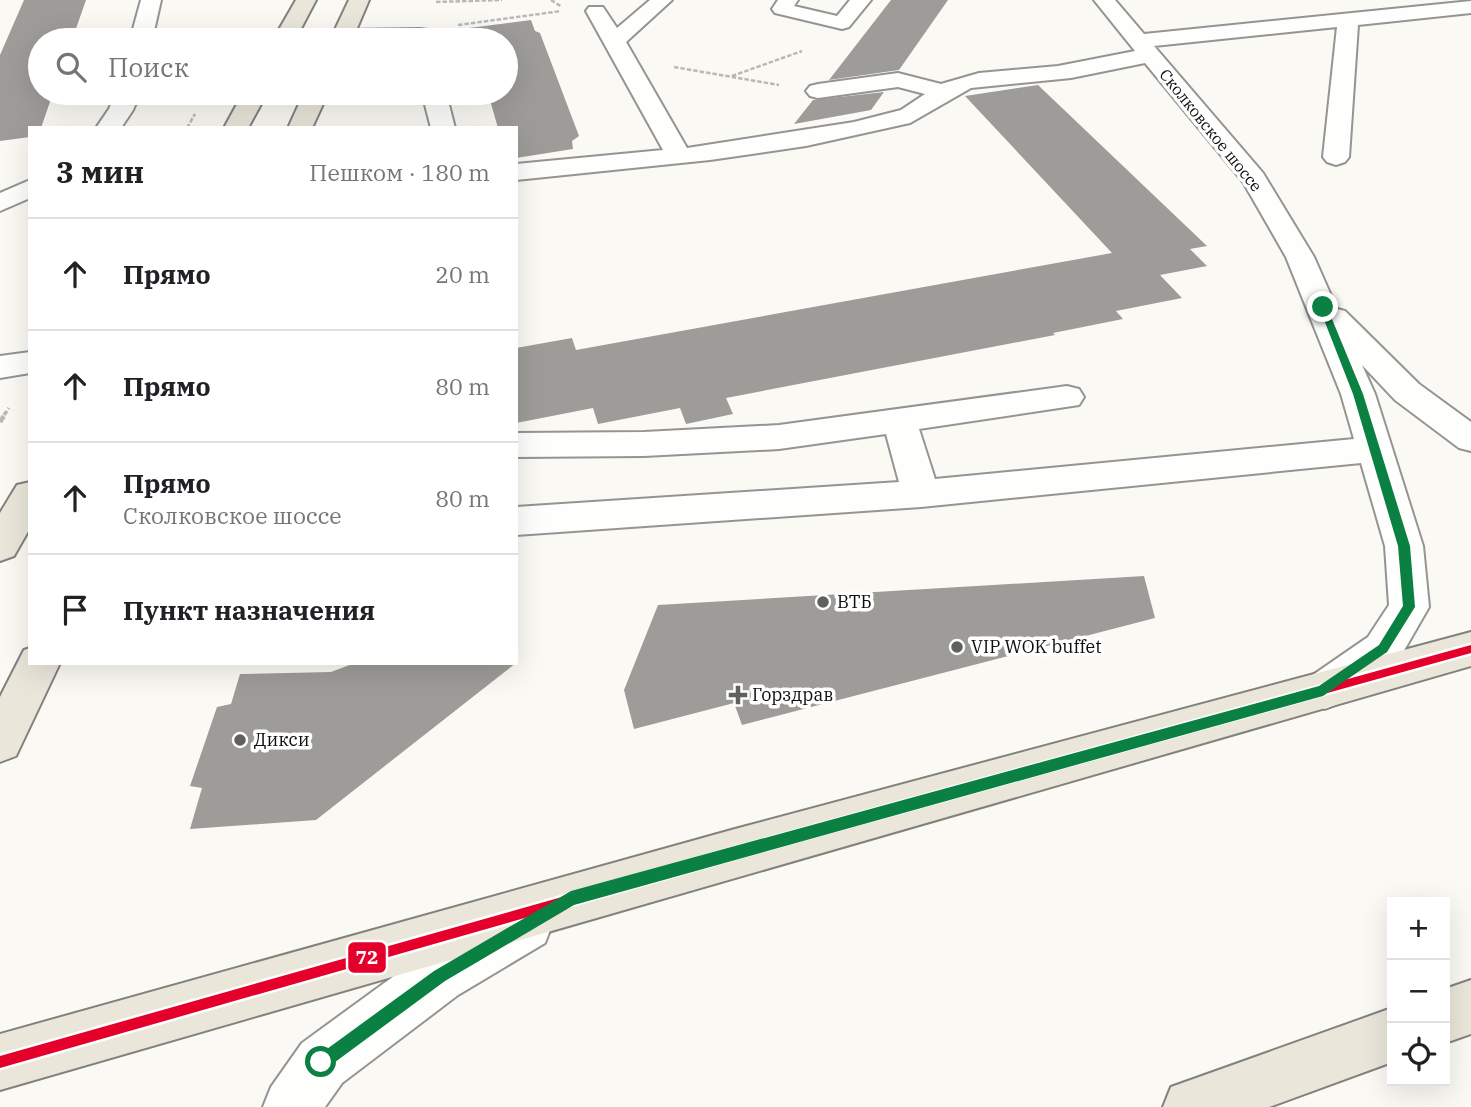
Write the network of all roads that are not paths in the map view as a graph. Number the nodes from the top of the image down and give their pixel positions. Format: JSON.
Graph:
{"nodes":[{"id":1,"x":150,"y":0,"type":"edge"},
{"id":2,"x":306,"y":0,"type":"edge"},
{"id":3,"x":359,"y":0,"type":"edge"},
{"id":4,"x":662,"y":0,"type":"edge"},
{"id":5,"x":788,"y":0,"type":"edge"},
{"id":6,"x":861,"y":0,"type":"edge"},
{"id":7,"x":1104,"y":0,"type":"edge"},
{"id":8,"x":1471,"y":7,"type":"edge"},
{"id":9,"x":1379,"y":8,"type":"edge"},
{"id":10,"x":596,"y":11,"type":"road end"},
{"id":11,"x":1348,"y":20,"type":"junction"},
{"id":12,"x":144,"y":28,"type":"edge"},
{"id":13,"x":291,"y":28,"type":"edge"},
{"id":14,"x":346,"y":28,"type":"edge"},
{"id":15,"x":1144,"y":48,"type":"junction"},
{"id":16,"x":619,"y":50,"type":"junction"},
{"id":17,"x":818,"y":91,"type":"dead end"},
{"id":18,"x":942,"y":91,"type":"junction"},
{"id":19,"x":123,"y":105,"type":"edge"},
{"id":20,"x":248,"y":105,"type":"edge"},
{"id":21,"x":311,"y":105,"type":"edge"},
{"id":22,"x":438,"y":105,"type":"edge"},
{"id":23,"x":109,"y":126,"type":"edge"},
{"id":24,"x":237,"y":126,"type":"edge"},
{"id":25,"x":301,"y":126,"type":"edge"},
{"id":26,"x":443,"y":126,"type":"edge"},
{"id":27,"x":678,"y":155,"type":"junction"},
{"id":28,"x":1336,"y":157,"type":"dead end"},
{"id":29,"x":518,"y":172,"type":"edge"},
{"id":30,"x":28,"y":189,"type":"edge"},
{"id":31,"x":0,"y":202,"type":"edge"},
{"id":32,"x":1323,"y":307,"type":"junction"},
{"id":33,"x":28,"y":362,"type":"edge"},
{"id":34,"x":0,"y":367,"type":"edge"},
{"id":35,"x":1067,"y":397,"type":"dead end"},
{"id":36,"x":898,"y":421,"type":"junction"},
{"id":37,"x":1471,"y":439,"type":"edge"},
{"id":38,"x":518,"y":445,"type":"edge"},
{"id":39,"x":1375,"y":449,"type":"junction"},
{"id":40,"x":921,"y":494,"type":"junction"},
{"id":41,"x":28,"y":498,"type":"edge"},
{"id":42,"x":518,"y":521,"type":"edge"},
{"id":43,"x":0,"y":546,"type":"edge"},
{"id":44,"x":1471,"y":649,"type":"edge"},
{"id":45,"x":38,"y":665,"type":"edge"},
{"id":46,"x":1323,"y":691,"type":"junction"},
{"id":47,"x":0,"y":742,"type":"edge"},
{"id":48,"x":571,"y":899,"type":"junction"},
{"id":49,"x":1471,"y":1007,"type":"edge"},
{"id":50,"x":1450,"y":1014,"type":"edge"},
{"id":51,"x":1387,"y":1037,"type":"edge"},
{"id":52,"x":0,"y":1062,"type":"edge"},
{"id":53,"x":291,"y":1107,"type":"edge"},
{"id":54,"x":1191,"y":1107,"type":"edge"}],
"edges":[{"from":1,"to":12,"type":"street"},
{"from":2,"to":13,"type":"main road"},
{"from":3,"to":14,"type":"main road"},
{"from":4,"to":16,"type":"street"},
{"from":5,"to":6,"type":"street"},
{"from":7,"to":15,"type":"street","name":"Сколковское шоссе"},
{"from":8,"to":9,"type":"street"},
{"from":9,"to":11,"type":"street"},
{"from":10,"to":16,"type":"street"},
{"from":11,"to":15,"type":"street"},
{"from":11,"to":28,"type":"street"},
{"from":15,"to":18,"type":"street"},
{"from":15,"to":32,"type":"street","name":"Сколковское шоссе"},
{"from":16,"to":27,"type":"street"},
{"from":17,"to":18,"type":"street"},
{"from":18,"to":27,"type":"street"},
{"from":19,"to":23,"type":"street"},
{"from":20,"to":24,"type":"main road"},
{"from":21,"to":25,"type":"main road"},
{"from":22,"to":26,"type":"street"},
{"from":27,"to":29,"type":"street"},
{"from":30,"to":31,"type":"street"},
{"from":32,"to":37,"type":"street","name":"Сколковское шоссе"},
{"from":32,"to":39,"type":"street","name":"Сколковское шоссе"},
{"from":33,"to":34,"type":"street"},
{"from":35,"to":36,"type":"street"},
{"from":36,"to":38,"type":"street"},
{"from":36,"to":40,"type":"street"},
{"from":39,"to":40,"type":"street"},
{"from":39,"to":46,"type":"street","name":"Сколковское шоссе"},
{"from":40,"to":42,"type":"street"},
{"from":41,"to":43,"type":"main road"},
{"from":44,"to":46,"type":"main road"},
{"from":45,"to":47,"type":"main road"},
{"from":46,"to":48,"type":"main road"},
{"from":48,"to":52,"type":"main road"},
{"from":48,"to":53,"type":"street"},
{"from":49,"to":50,"type":"main road"},
{"from":51,"to":54,"type":"main road"}]}
